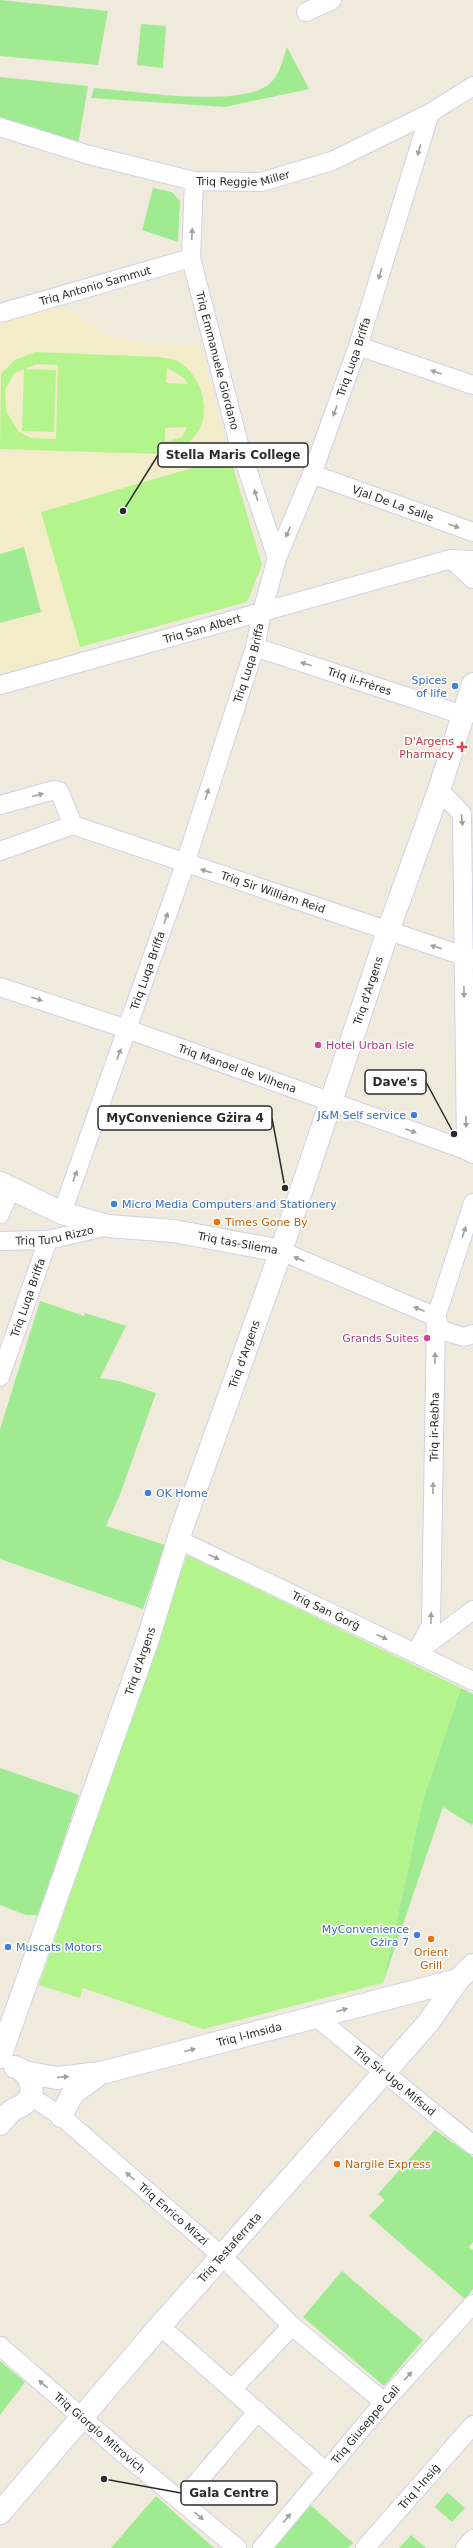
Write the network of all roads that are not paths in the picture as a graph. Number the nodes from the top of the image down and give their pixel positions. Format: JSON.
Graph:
{"nodes":[{"id":1,"x":332,"y":0,"type":"edge"},
{"id":2,"x":306,"y":12,"type":"dead end"},
{"id":3,"x":473,"y":86,"type":"edge"},
{"id":4,"x":430,"y":113,"type":"junction"},
{"id":5,"x":0,"y":127,"type":"edge"},
{"id":6,"x":194,"y":181,"type":"junction"},
{"id":7,"x":191,"y":258,"type":"junction"},
{"id":8,"x":0,"y":313,"type":"edge"},
{"id":9,"x":358,"y":346,"type":"junction"},
{"id":10,"x":473,"y":385,"type":"edge"},
{"id":11,"x":312,"y":474,"type":"junction"},
{"id":12,"x":473,"y":532,"type":"edge"},
{"id":13,"x":473,"y":543,"type":"edge"},
{"id":14,"x":277,"y":558,"type":"junction"},
{"id":15,"x":451,"y":559,"type":"junction"},
{"id":16,"x":473,"y":560,"type":"edge"},
{"id":17,"x":473,"y":580,"type":"edge"},
{"id":18,"x":262,"y":612,"type":"junction"},
{"id":19,"x":255,"y":647,"type":"junction"},
{"id":20,"x":473,"y":684,"type":"edge"},
{"id":21,"x":0,"y":685,"type":"edge"},
{"id":22,"x":468,"y":714,"type":"edge"},
{"id":23,"x":439,"y":790,"type":"junction"},
{"id":24,"x":0,"y":805,"type":"edge"},
{"id":25,"x":73,"y":826,"type":"junction"},
{"id":26,"x":0,"y":851,"type":"edge"},
{"id":27,"x":185,"y":864,"type":"junction"},
{"id":28,"x":388,"y":931,"type":"junction"},
{"id":29,"x":468,"y":958,"type":"edge"},
{"id":30,"x":0,"y":987,"type":"edge"},
{"id":31,"x":127,"y":1029,"type":"junction"},
{"id":32,"x":331,"y":1103,"type":"junction"},
{"id":33,"x":469,"y":1152,"type":"edge"},
{"id":34,"x":4,"y":1183,"type":"edge"},
{"id":35,"x":473,"y":1202,"type":"edge"},
{"id":36,"x":62,"y":1213,"type":"junction"},
{"id":37,"x":0,"y":1214,"type":"edge"},
{"id":38,"x":108,"y":1226,"type":"junction"},
{"id":39,"x":48,"y":1240,"type":"junction"},
{"id":40,"x":0,"y":1242,"type":"edge"},
{"id":41,"x":281,"y":1251,"type":"junction"},
{"id":42,"x":436,"y":1317,"type":"junction"},
{"id":43,"x":473,"y":1334,"type":"edge"},
{"id":44,"x":0,"y":1377,"type":"edge"},
{"id":45,"x":179,"y":1540,"type":"junction"},
{"id":46,"x":473,"y":1610,"type":"edge"},
{"id":47,"x":416,"y":1653,"type":"junction"},
{"id":48,"x":473,"y":1680,"type":"edge"},
{"id":49,"x":473,"y":1965,"type":"edge"},
{"id":50,"x":465,"y":1980,"type":"edge"},
{"id":51,"x":397,"y":1995,"type":"junction"},
{"id":52,"x":316,"y":2017,"type":"junction"},
{"id":53,"x":11,"y":2022,"type":"junction"},
{"id":54,"x":428,"y":2023,"type":"junction"},
{"id":55,"x":0,"y":2057,"type":"edge"},
{"id":56,"x":15,"y":2070,"type":"edge"},
{"id":57,"x":101,"y":2073,"type":"junction"},
{"id":58,"x":384,"y":2073,"type":"junction"},
{"id":59,"x":30,"y":2096,"type":"junction"},
{"id":60,"x":4,"y":2114,"type":"edge"},
{"id":61,"x":61,"y":2116,"type":"junction"},
{"id":62,"x":473,"y":2146,"type":"edge"},
{"id":63,"x":223,"y":2257,"type":"junction"},
{"id":64,"x":473,"y":2304,"type":"edge"},
{"id":65,"x":160,"y":2326,"type":"junction"},
{"id":66,"x":292,"y":2326,"type":"junction"},
{"id":67,"x":0,"y":2346,"type":"edge"},
{"id":68,"x":233,"y":2388,"type":"junction"},
{"id":69,"x":384,"y":2402,"type":"junction"},
{"id":70,"x":258,"y":2411,"type":"junction"},
{"id":71,"x":83,"y":2419,"type":"junction"},
{"id":72,"x":473,"y":2425,"type":"edge"},
{"id":73,"x":326,"y":2472,"type":"junction"},
{"id":74,"x":181,"y":2501,"type":"junction"},
{"id":75,"x":0,"y":2513,"type":"edge"},
{"id":76,"x":473,"y":2539,"type":"edge"},
{"id":77,"x":238,"y":2548,"type":"edge"},
{"id":78,"x":262,"y":2548,"type":"edge"},
{"id":79,"x":365,"y":2548,"type":"edge"},
{"id":80,"x":465,"y":2548,"type":"edge"}],
"edges":[{"from":1,"to":2,"type":"street"},
{"from":3,"to":4,"type":"street","name":"Triq Reggie Miller"},
{"from":4,"to":6,"type":"street","name":"Triq Reggie Miller"},
{"from":4,"to":9,"type":"street","name":"Triq Luqa Briffa","one_way":true},
{"from":5,"to":6,"type":"street","name":"Triq Reggie Miller"},
{"from":7,"to":6,"type":"street","name":"Triq Emmanuele Giordano","one_way":true},
{"from":7,"to":8,"type":"street","name":"Triq Antonio Sammut"},
{"from":14,"to":7,"type":"street","name":"Triq Emmanuele Giordano","one_way":true},
{"from":10,"to":9,"type":"street","one_way":true},
{"from":9,"to":11,"type":"street","name":"Triq Luqa Briffa","one_way":true},
{"from":11,"to":12,"type":"street","name":"Vjal De La Salle","one_way":true},
{"from":11,"to":14,"type":"street","name":"Triq Luqa Briffa","one_way":true},
{"from":13,"to":15,"type":"street","name":"Triq San Albert"},
{"from":14,"to":18,"type":"street","name":"Triq Luqa Briffa"},
{"from":15,"to":16,"type":"street","name":"Triq San Albert"},
{"from":15,"to":17,"type":"street"},
{"from":15,"to":18,"type":"street","name":"Triq San Albert"},
{"from":18,"to":19,"type":"street","name":"Triq Luqa Briffa"},
{"from":18,"to":21,"type":"street","name":"Triq San Albert"},
{"from":22,"to":19,"type":"street","name":"Triq il-Frères","one_way":true},
{"from":27,"to":19,"type":"street","name":"Triq Luqa Briffa","one_way":true},
{"from":20,"to":22,"type":"main road","name":"Triq d'Argens"},
{"from":22,"to":23,"type":"main road","name":"Triq d'Argens"},
{"from":23,"to":28,"type":"main road","name":"Triq d'Argens"},
{"from":23,"to":29,"type":"street","one_way":true},
{"from":24,"to":25,"type":"street","one_way":true},
{"from":25,"to":26,"type":"street"},
{"from":25,"to":27,"type":"street","name":"Triq Sir William Reid"},
{"from":28,"to":27,"type":"street","name":"Triq Sir William Reid","one_way":true},
{"from":31,"to":27,"type":"street","name":"Triq Luqa Briffa","one_way":true},
{"from":29,"to":28,"type":"street","name":"Triq Sir William Reid","one_way":true},
{"from":28,"to":32,"type":"main road","name":"Triq d'Argens"},
{"from":29,"to":33,"type":"street","one_way":true},
{"from":30,"to":31,"type":"street","name":"Triq Manoel de Vilhena","one_way":true},
{"from":31,"to":32,"type":"street","name":"Triq Manoel de Vilhena"},
{"from":36,"to":31,"type":"street","name":"Triq Luqa Briffa","one_way":true},
{"from":32,"to":33,"type":"street","name":"Triq Manoel de Vilhena","one_way":true},
{"from":32,"to":41,"type":"main road","name":"Triq d'Argens"},
{"from":34,"to":36,"type":"main road","name":"Triq tas-Sliema"},
{"from":34,"to":37,"type":"street"},
{"from":42,"to":35,"type":"street","name":"Triq ir-Rebħa","one_way":true},
{"from":36,"to":38,"type":"main road","name":"Triq tas-Sliema"},
{"from":38,"to":39,"type":"street","name":"Triq Turu Rizzo"},
{"from":38,"to":41,"type":"main road","name":"Triq tas-Sliema"},
{"from":39,"to":40,"type":"street","name":"Triq Turu Rizzo"},
{"from":39,"to":44,"type":"street","name":"Triq Luqa Briffa"},
{"from":42,"to":41,"type":"street","name":"Triq tas-Sliema","one_way":true},
{"from":41,"to":45,"type":"main road","name":"Triq d'Argens"},
{"from":42,"to":43,"type":"street"},
{"from":47,"to":42,"type":"street","name":"Triq ir-Rebħa","one_way":true},
{"from":45,"to":47,"type":"street","name":"Triq San Ġorġ","one_way":true},
{"from":45,"to":53,"type":"main road","name":"Triq d'Argens"},
{"from":46,"to":47,"type":"street"},
{"from":47,"to":48,"type":"street","name":"Triq San Ġorġ"},
{"from":49,"to":50,"type":"main road"},
{"from":50,"to":51,"type":"main road","name":"Triq l-Imsida"},
{"from":50,"to":54,"type":"main road","name":"Triq Testaferrata"},
{"from":52,"to":51,"type":"main road","name":"Triq l-Imsida","one_way":true},
{"from":51,"to":54,"type":"main road"},
{"from":57,"to":52,"type":"main road","name":"Triq l-Imsida","one_way":true},
{"from":52,"to":58,"type":"street","name":"Triq Sir Ugo Mifsud"},
{"from":53,"to":55,"type":"main road","name":"Triq d'Argens"},
{"from":53,"to":56,"type":"main road","name":"Triq d'Argens"},
{"from":54,"to":58,"type":"main road","name":"Triq Testaferrata"},
{"from":56,"to":57,"type":"main road","name":"Triq l-Imsida","one_way":true},
{"from":56,"to":59,"type":"main road","name":"Triq d'Argens"},
{"from":57,"to":61,"type":"main road","name":"Triq l-Imsida"},
{"from":58,"to":62,"type":"street","name":"Triq Sir Ugo Mifsud"},
{"from":58,"to":63,"type":"main road","name":"Triq Testaferrata"},
{"from":59,"to":60,"type":"main road"},
{"from":59,"to":61,"type":"street","name":"Triq Enrico Mizzi"},
{"from":63,"to":61,"type":"street","name":"Triq Enrico Mizzi","one_way":true},
{"from":63,"to":65,"type":"main road","name":"Triq Testaferrata"},
{"from":63,"to":66,"type":"street","name":"Triq Enrico Mizzi"},
{"from":69,"to":64,"type":"street","name":"Triq Giuseppe Calì","one_way":true},
{"from":65,"to":68,"type":"street"},
{"from":65,"to":71,"type":"main road","name":"Triq Testaferrata"},
{"from":66,"to":68,"type":"street"},
{"from":66,"to":69,"type":"street","name":"Triq Enrico Mizzi"},
{"from":71,"to":67,"type":"street","name":"Triq Giorgio Mitrovich","one_way":true},
{"from":68,"to":70,"type":"street"},
{"from":69,"to":73,"type":"street","name":"Triq Giuseppe Calì"},
{"from":70,"to":73,"type":"street"},
{"from":70,"to":74,"type":"street"},
{"from":71,"to":74,"type":"street","name":"Triq Giorgio Mitrovich"},
{"from":71,"to":75,"type":"main road","name":"Triq Testaferrata"},
{"from":72,"to":79,"type":"street","name":"Triq l-Insiġ"},
{"from":78,"to":73,"type":"street","name":"Triq Giuseppe Calì","one_way":true},
{"from":74,"to":77,"type":"street","name":"Triq Giorgio Mitrovich","one_way":true},
{"from":76,"to":80,"type":"street"}]}
